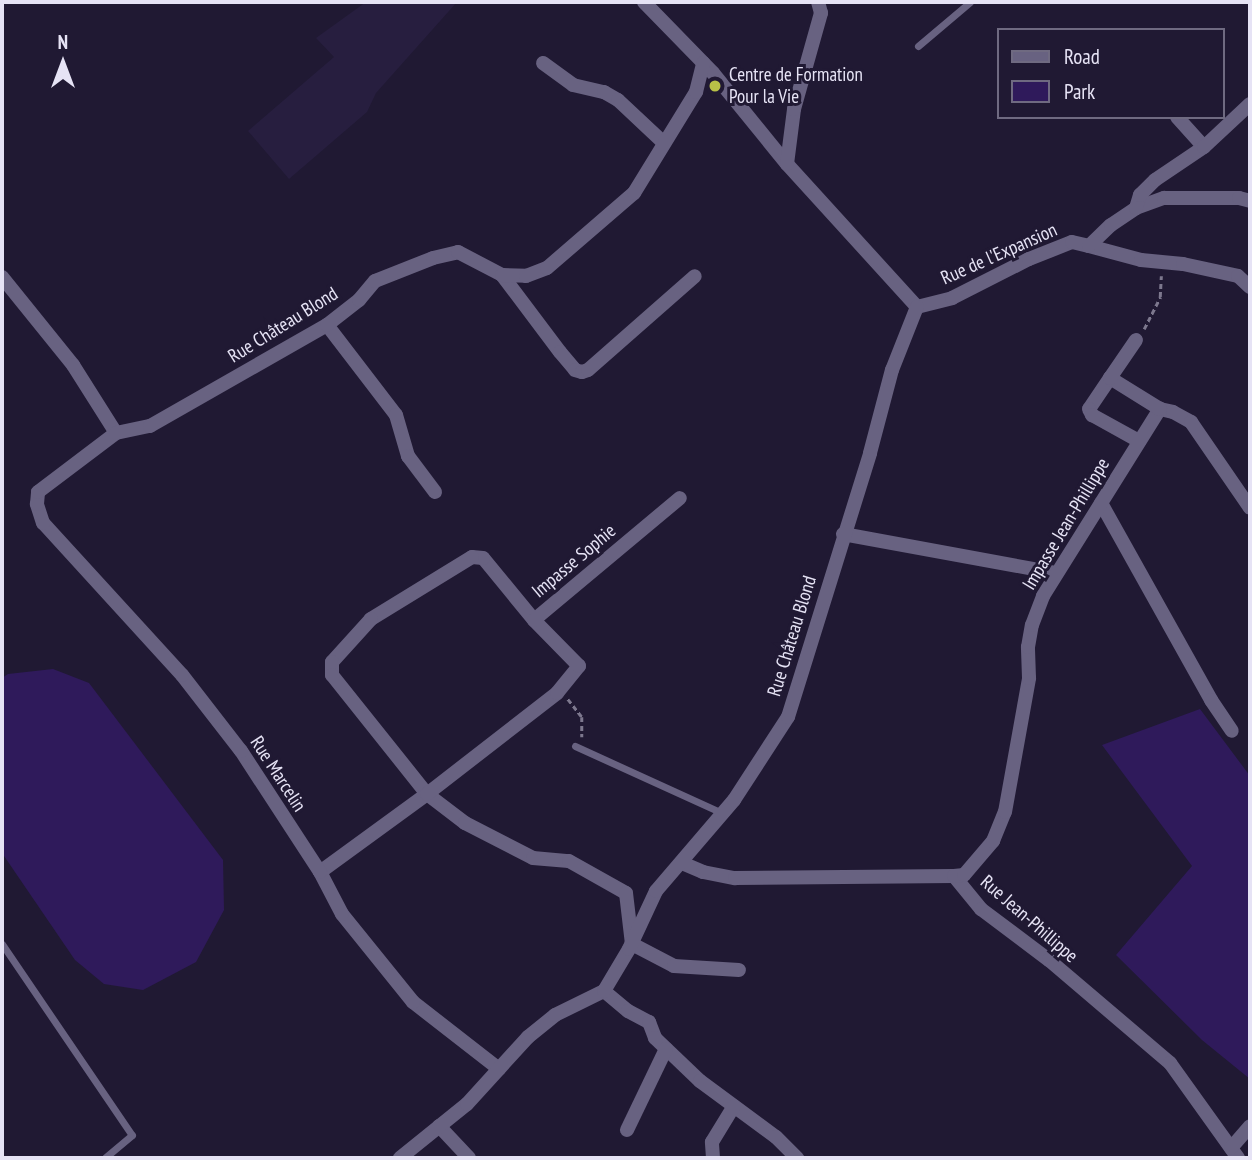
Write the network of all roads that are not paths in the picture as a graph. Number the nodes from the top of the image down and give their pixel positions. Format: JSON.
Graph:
{"nodes":[{"id":1,"x":644,"y":2,"type":"edge"},
{"id":2,"x":818,"y":2,"type":"edge"},
{"id":3,"x":970,"y":2,"type":"edge"},
{"id":4,"x":918,"y":46,"type":"dead end"},
{"id":5,"x":543,"y":63,"type":"dead end"},
{"id":6,"x":703,"y":64,"type":"junction"},
{"id":7,"x":1250,"y":104,"type":"edge"},
{"id":8,"x":1179,"y":119,"type":"edge"},
{"id":9,"x":664,"y":143,"type":"junction"},
{"id":10,"x":1204,"y":147,"type":"junction"},
{"id":11,"x":787,"y":164,"type":"junction"},
{"id":12,"x":1250,"y":201,"type":"edge"},
{"id":13,"x":1136,"y":208,"type":"junction"},
{"id":14,"x":1089,"y":246,"type":"junction"},
{"id":15,"x":502,"y":275,"type":"junction"},
{"id":16,"x":695,"y":276,"type":"dead end"},
{"id":17,"x":2,"y":277,"type":"edge"},
{"id":18,"x":1250,"y":287,"type":"edge"},
{"id":19,"x":917,"y":307,"type":"junction"},
{"id":20,"x":327,"y":325,"type":"junction"},
{"id":21,"x":1136,"y":340,"type":"road end"},
{"id":22,"x":1110,"y":378,"type":"junction"},
{"id":23,"x":1160,"y":408,"type":"junction"},
{"id":24,"x":116,"y":433,"type":"junction"},
{"id":25,"x":1139,"y":442,"type":"junction"},
{"id":26,"x":38,"y":492,"type":"joint"},
{"id":27,"x":435,"y":492,"type":"dead end"},
{"id":28,"x":680,"y":498,"type":"dead end"},
{"id":29,"x":1101,"y":503,"type":"junction"},
{"id":30,"x":1250,"y":508,"type":"edge"},
{"id":31,"x":843,"y":534,"type":"junction"},
{"id":32,"x":1056,"y":573,"type":"junction"},
{"id":33,"x":534,"y":620,"type":"junction"},
{"id":34,"x":1232,"y":731,"type":"dead end"},
{"id":35,"x":578,"y":748,"type":"road end"},
{"id":36,"x":427,"y":794,"type":"junction"},
{"id":37,"x":722,"y":813,"type":"junction"},
{"id":38,"x":682,"y":863,"type":"junction"},
{"id":39,"x":320,"y":872,"type":"junction"},
{"id":40,"x":954,"y":876,"type":"junction"},
{"id":41,"x":2,"y":944,"type":"edge"},
{"id":42,"x":632,"y":944,"type":"junction"},
{"id":43,"x":739,"y":970,"type":"dead end"},
{"id":44,"x":604,"y":991,"type":"junction"},
{"id":45,"x":666,"y":1049,"type":"junction"},
{"id":46,"x":499,"y":1069,"type":"junction"},
{"id":47,"x":734,"y":1106,"type":"junction"},
{"id":48,"x":439,"y":1126,"type":"junction"},
{"id":49,"x":1250,"y":1126,"type":"edge"},
{"id":50,"x":627,"y":1130,"type":"dead end"},
{"id":51,"x":1234,"y":1153,"type":"edge"},
{"id":52,"x":105,"y":1158,"type":"edge"},
{"id":53,"x":400,"y":1158,"type":"edge"},
{"id":54,"x":469,"y":1158,"type":"edge"},
{"id":55,"x":713,"y":1158,"type":"edge"},
{"id":56,"x":797,"y":1158,"type":"edge"}],
"edges":[{"from":1,"to":6,"type":"street"},
{"from":2,"to":11,"type":"street"},
{"from":3,"to":4,"type":"lane"},
{"from":5,"to":9,"type":"street"},
{"from":6,"to":9,"type":"street"},
{"from":6,"to":11,"type":"street"},
{"from":7,"to":10,"type":"street"},
{"from":8,"to":10,"type":"street"},
{"from":9,"to":15,"type":"street"},
{"from":10,"to":13,"type":"street"},
{"from":11,"to":19,"type":"street"},
{"from":12,"to":13,"type":"street"},
{"from":13,"to":14,"type":"street"},
{"from":14,"to":18,"type":"street","name":"Rue de l'Expansion"},
{"from":14,"to":19,"type":"street","name":"Rue de l'Expansion"},
{"from":15,"to":16,"type":"street"},
{"from":15,"to":20,"type":"street","name":"Rue Château Blond"},
{"from":17,"to":24,"type":"street"},
{"from":19,"to":31,"type":"street","name":"Rue Château Blond"},
{"from":20,"to":24,"type":"street","name":"Rue Château Blond"},
{"from":20,"to":27,"type":"street"},
{"from":21,"to":22,"type":"street"},
{"from":22,"to":23,"type":"street"},
{"from":22,"to":25,"type":"street"},
{"from":23,"to":25,"type":"street","name":"Impasse Jean-Phillippe"},
{"from":23,"to":30,"type":"street"},
{"from":24,"to":26,"type":"street","name":"Rue Château Blond"},
{"from":25,"to":29,"type":"street","name":"Impasse Jean-Phillippe"},
{"from":26,"to":39,"type":"street","name":"Rue Marcelin"},
{"from":28,"to":33,"type":"street","name":"Impasse Sophie"},
{"from":29,"to":32,"type":"street","name":"Impasse Jean-Phillippe"},
{"from":29,"to":34,"type":"street"},
{"from":31,"to":32,"type":"street"},
{"from":31,"to":37,"type":"street","name":"Rue Château Blond"},
{"from":32,"to":40,"type":"street","name":"Impasse Jean-Phillippe"},
{"from":33,"to":36,"type":"street","name":"Impasse Sophie"},
{"from":33,"to":36,"type":"street"},
{"from":35,"to":37,"type":"lane"},
{"from":36,"to":39,"type":"street","name":"Impasse Sophie"},
{"from":36,"to":42,"type":"street"},
{"from":37,"to":38,"type":"street","name":"Rue Château Blond"},
{"from":38,"to":40,"type":"street","name":"Rue Jean-Phillippe"},
{"from":38,"to":42,"type":"street","name":"Rue Château Blond"},
{"from":39,"to":46,"type":"street","name":"Rue Marcelin"},
{"from":40,"to":51,"type":"street","name":"Rue Jean-Phillippe"},
{"from":41,"to":52,"type":"lane"},
{"from":42,"to":43,"type":"street"},
{"from":42,"to":44,"type":"street","name":"Rue Château Blond"},
{"from":44,"to":45,"type":"street"},
{"from":44,"to":46,"type":"street"},
{"from":45,"to":47,"type":"street"},
{"from":45,"to":50,"type":"street"},
{"from":46,"to":48,"type":"street"},
{"from":47,"to":55,"type":"street"},
{"from":47,"to":56,"type":"street"},
{"from":48,"to":53,"type":"street"},
{"from":48,"to":54,"type":"street"},
{"from":49,"to":51,"type":"street"}]}
